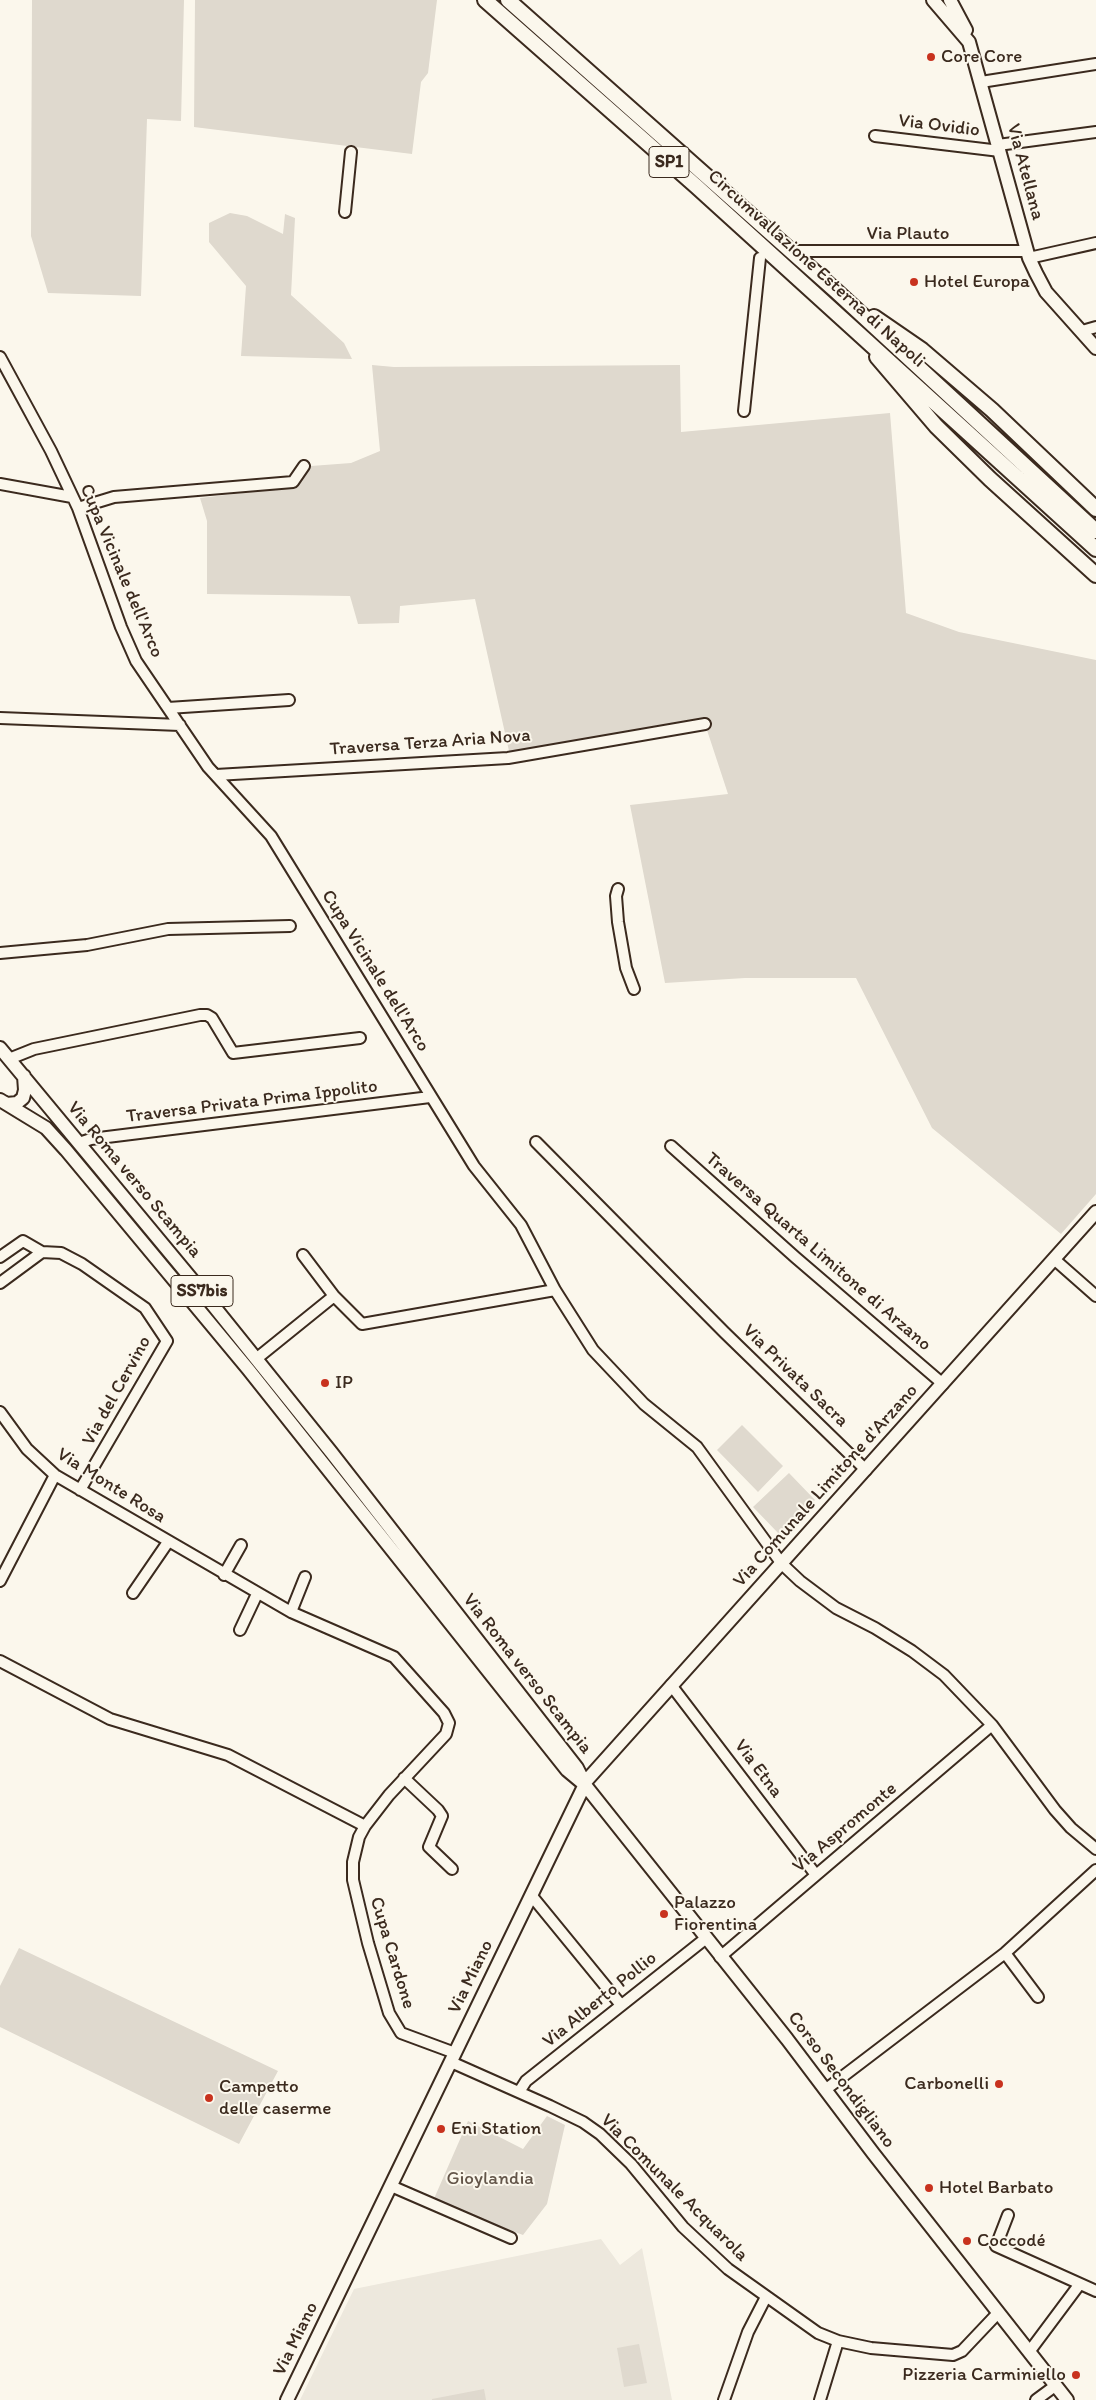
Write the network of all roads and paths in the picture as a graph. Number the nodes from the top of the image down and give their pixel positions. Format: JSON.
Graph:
{"nodes":[{"id":1,"x":485,"y":0,"type":"edge"},
{"id":2,"x":508,"y":0,"type":"edge"},
{"id":3,"x":933,"y":0,"type":"edge"},
{"id":4,"x":950,"y":0,"type":"edge"},
{"id":5,"x":969,"y":42,"type":"junction"},
{"id":6,"x":1096,"y":64,"type":"edge"},
{"id":7,"x":981,"y":82,"type":"junction"},
{"id":8,"x":1096,"y":132,"type":"edge"},
{"id":9,"x":875,"y":136,"type":"dead end"},
{"id":10,"x":999,"y":148,"type":"junction"},
{"id":11,"x":351,"y":152,"type":"dead end"},
{"id":12,"x":345,"y":212,"type":"dead end"},
{"id":13,"x":1096,"y":243,"type":"edge"},
{"id":14,"x":790,"y":251,"type":"junction"},
{"id":15,"x":1028,"y":254,"type":"junction"},
{"id":16,"x":760,"y":258,"type":"dead end"},
{"id":17,"x":836,"y":291,"type":"junction"},
{"id":18,"x":851,"y":326,"type":"junction"},
{"id":19,"x":1096,"y":327,"type":"edge"},
{"id":20,"x":1082,"y":331,"type":"junction"},
{"id":21,"x":1096,"y":348,"type":"edge"},
{"id":22,"x":2,"y":363,"type":"edge"},
{"id":23,"x":744,"y":411,"type":"dead end"},
{"id":24,"x":304,"y":466,"type":"dead end"},
{"id":25,"x":0,"y":484,"type":"edge"},
{"id":26,"x":1047,"y":494,"type":"junction"},
{"id":27,"x":72,"y":497,"type":"junction"},
{"id":28,"x":78,"y":508,"type":"junction"},
{"id":29,"x":1096,"y":509,"type":"edge"},
{"id":30,"x":1096,"y":531,"type":"edge"},
{"id":31,"x":1096,"y":549,"type":"edge"},
{"id":32,"x":1096,"y":575,"type":"edge"},
{"id":33,"x":290,"y":700,"type":"dead end"},
{"id":34,"x":168,"y":708,"type":"junction"},
{"id":35,"x":0,"y":718,"type":"edge"},
{"id":36,"x":705,"y":724,"type":"dead end"},
{"id":37,"x":180,"y":726,"type":"junction"},
{"id":38,"x":216,"y":775,"type":"junction"},
{"id":39,"x":618,"y":889,"type":"dead end"},
{"id":40,"x":290,"y":926,"type":"dead end"},
{"id":41,"x":0,"y":953,"type":"edge"},
{"id":42,"x":634,"y":989,"type":"dead end"},
{"id":43,"x":360,"y":1038,"type":"dead end"},
{"id":44,"x":0,"y":1048,"type":"edge"},
{"id":45,"x":10,"y":1059,"type":"junction"},
{"id":46,"x":24,"y":1076,"type":"junction"},
{"id":47,"x":430,"y":1097,"type":"junction"},
{"id":48,"x":3,"y":1102,"type":"edge"},
{"id":49,"x":536,"y":1142,"type":"dead end"},
{"id":50,"x":79,"y":1143,"type":"junction"},
{"id":51,"x":671,"y":1146,"type":"dead end"},
{"id":52,"x":1096,"y":1212,"type":"edge"},
{"id":53,"x":42,"y":1252,"type":"junction"},
{"id":54,"x":303,"y":1256,"type":"dead end"},
{"id":55,"x":0,"y":1258,"type":"edge"},
{"id":56,"x":1054,"y":1259,"type":"junction"},
{"id":57,"x":0,"y":1284,"type":"edge"},
{"id":58,"x":555,"y":1290,"type":"junction"},
{"id":59,"x":334,"y":1296,"type":"junction"},
{"id":60,"x":1096,"y":1296,"type":"edge"},
{"id":61,"x":254,"y":1363,"type":"junction"},
{"id":62,"x":943,"y":1384,"type":"junction"},
{"id":63,"x":0,"y":1412,"type":"edge"},
{"id":64,"x":866,"y":1470,"type":"junction"},
{"id":65,"x":55,"y":1475,"type":"junction"},
{"id":66,"x":80,"y":1490,"type":"junction"},
{"id":67,"x":168,"y":1542,"type":"junction"},
{"id":68,"x":241,"y":1545,"type":"dead end"},
{"id":69,"x":782,"y":1564,"type":"junction"},
{"id":70,"x":3,"y":1568,"type":"edge"},
{"id":71,"x":224,"y":1575,"type":"junction"},
{"id":72,"x":305,"y":1577,"type":"dead end"},
{"id":73,"x":0,"y":1580,"type":"edge"},
{"id":74,"x":133,"y":1593,"type":"dead end"},
{"id":75,"x":257,"y":1594,"type":"junction"},
{"id":76,"x":291,"y":1612,"type":"junction"},
{"id":77,"x":240,"y":1630,"type":"dead end"},
{"id":78,"x":0,"y":1661,"type":"edge"},
{"id":79,"x":671,"y":1685,"type":"junction"},
{"id":80,"x":992,"y":1725,"type":"junction"},
{"id":81,"x":404,"y":1778,"type":"junction"},
{"id":82,"x":585,"y":1785,"type":"junction"},
{"id":83,"x":365,"y":1826,"type":"junction"},
{"id":84,"x":1096,"y":1849,"type":"edge"},
{"id":85,"x":452,"y":1869,"type":"dead end"},
{"id":86,"x":1096,"y":1870,"type":"edge"},
{"id":87,"x":816,"y":1875,"type":"junction"},
{"id":88,"x":532,"y":1895,"type":"junction"},
{"id":89,"x":705,"y":1939,"type":"junction"},
{"id":90,"x":1004,"y":1953,"type":"junction"},
{"id":91,"x":720,"y":1957,"type":"junction"},
{"id":92,"x":1038,"y":1997,"type":"dead end"},
{"id":93,"x":621,"y":2004,"type":"junction"},
{"id":94,"x":453,"y":2058,"type":"junction"},
{"id":95,"x":825,"y":2090,"type":"junction"},
{"id":96,"x":519,"y":2092,"type":"junction"},
{"id":97,"x":391,"y":2186,"type":"junction"},
{"id":98,"x":1008,"y":2215,"type":"dead end"},
{"id":99,"x":511,"y":2238,"type":"dead end"},
{"id":100,"x":1079,"y":2285,"type":"junction"},
{"id":101,"x":1096,"y":2291,"type":"edge"},
{"id":102,"x":766,"y":2297,"type":"junction"},
{"id":103,"x":998,"y":2313,"type":"junction"},
{"id":104,"x":838,"y":2341,"type":"junction"},
{"id":105,"x":1029,"y":2352,"type":"junction"},
{"id":106,"x":1055,"y":2386,"type":"junction"},
{"id":107,"x":287,"y":2400,"type":"edge"},
{"id":108,"x":724,"y":2400,"type":"edge"},
{"id":109,"x":820,"y":2400,"type":"edge"},
{"id":110,"x":1036,"y":2400,"type":"edge"},
{"id":111,"x":1067,"y":2400,"type":"edge"}],
"edges":[{"from":1,"to":18,"type":"highway","name":"Circumvallazione Esterna di Napoli","number":"SP1"},
{"from":2,"to":14,"type":"highway","name":"Circumvallazione Esterna di Napoli","number":"SP1"},
{"from":3,"to":5,"type":"main road","name":"Via Atellana"},
{"from":4,"to":5,"type":"main road"},
{"from":5,"to":7,"type":"main road","name":"Via Atellana"},
{"from":6,"to":7,"type":"street"},
{"from":7,"to":10,"type":"main road","name":"Via Atellana"},
{"from":8,"to":10,"type":"street","name":"Via Ovidio"},
{"from":9,"to":10,"type":"street","name":"Via Ovidio"},
{"from":10,"to":15,"type":"main road","name":"Via Atellana"},
{"from":11,"to":12,"type":"street"},
{"from":13,"to":15,"type":"street","name":"Via Plauto"},
{"from":14,"to":15,"type":"street","name":"Via Plauto"},
{"from":14,"to":17,"type":"highway","name":"Circumvallazione Esterna di Napoli","number":"SP1"},
{"from":15,"to":20,"type":"main road","name":"Via Atellana"},
{"from":16,"to":23,"type":"street"},
{"from":17,"to":26,"type":"highway","name":"Circumvallazione Esterna di Napoli","number":"SP1"},
{"from":17,"to":29,"type":"highway"},
{"from":18,"to":26,"type":"highway","name":"Circumvallazione Esterna di Napoli"},
{"from":18,"to":32,"type":"highway"},
{"from":19,"to":20,"type":"street"},
{"from":20,"to":21,"type":"main road","name":"Via Atellana"},
{"from":22,"to":27,"type":"street","name":"Cupa Vicinale dell'Arco"},
{"from":24,"to":28,"type":"street"},
{"from":25,"to":27,"type":"street"},
{"from":26,"to":30,"type":"highway","name":"Circumvallazione Esterna di Napoli","number":"SP1"},
{"from":26,"to":31,"type":"highway","name":"Circumvallazione Esterna di Napoli","number":"SP1"},
{"from":27,"to":28,"type":"street","name":"Cupa Vicinale dell'Arco"},
{"from":28,"to":34,"type":"street","name":"Cupa Vicinale dell'Arco"},
{"from":33,"to":34,"type":"street"},
{"from":34,"to":37,"type":"street","name":"Cupa Vicinale dell'Arco"},
{"from":35,"to":37,"type":"street"},
{"from":36,"to":38,"type":"street","name":"Traversa Terza Aria Nova"},
{"from":37,"to":38,"type":"street","name":"Cupa Vicinale dell'Arco"},
{"from":38,"to":47,"type":"street","name":"Cupa Vicinale dell'Arco"},
{"from":39,"to":42,"type":"street"},
{"from":40,"to":41,"type":"street"},
{"from":43,"to":45,"type":"street"},
{"from":44,"to":45,"type":"main road","name":"Via Roma verso Scampia"},
{"from":45,"to":46,"type":"main road","name":"Via Roma verso Scampia"},
{"from":46,"to":48,"type":"main road"},
{"from":46,"to":50,"type":"main road","name":"Via Roma verso Scampia","number":"SS7bis"},
{"from":47,"to":50,"type":"street","name":"Traversa Privata Prima Ippolito"},
{"from":47,"to":58,"type":"street","name":"Cupa Vicinale dell'Arco"},
{"from":48,"to":61,"type":"main road","name":"Via Roma verso Scampia","number":"SS7bis"},
{"from":49,"to":64,"type":"street","name":"Via Privata Sacra"},
{"from":50,"to":61,"type":"main road","name":"Via Roma verso Scampia","number":"SS7bis"},
{"from":51,"to":62,"type":"street","name":"Traversa Quarta Limitone di Arzano"},
{"from":52,"to":56,"type":"main road","name":"Via Comunale Limitone d'Arzano"},
{"from":53,"to":55,"type":"street"},
{"from":53,"to":57,"type":"street"},
{"from":53,"to":66,"type":"street","name":"Via del Cervino"},
{"from":54,"to":59,"type":"street"},
{"from":56,"to":60,"type":"street"},
{"from":56,"to":62,"type":"main road","name":"Via Comunale Limitone d'Arzano"},
{"from":58,"to":59,"type":"street"},
{"from":58,"to":69,"type":"street","name":"Cupa Vicinale dell'Arco"},
{"from":59,"to":61,"type":"street"},
{"from":61,"to":82,"type":"main road","name":"Via Roma verso Scampia","number":"SS7bis"},
{"from":61,"to":82,"type":"main road","name":"Via Roma verso Scampia","number":"SS7bis"},
{"from":62,"to":64,"type":"main road","name":"Via Comunale Limitone d'Arzano"},
{"from":63,"to":65,"type":"street","name":"Via Monte Rosa"},
{"from":64,"to":69,"type":"main road","name":"Via Comunale Limitone d'Arzano"},
{"from":65,"to":66,"type":"street","name":"Via Monte Rosa"},
{"from":65,"to":70,"type":"street"},
{"from":66,"to":67,"type":"street","name":"Via Monte Rosa"},
{"from":67,"to":71,"type":"street","name":"Via Monte Rosa"},
{"from":67,"to":74,"type":"street","name":"Via Monte Rosa"},
{"from":68,"to":71,"type":"street"},
{"from":69,"to":79,"type":"main road","name":"Via Comunale Limitone d'Arzano"},
{"from":69,"to":80,"type":"street","name":"Cupa Vicinale dell'Arco"},
{"from":70,"to":73,"type":"street"},
{"from":71,"to":75,"type":"street","name":"Via Monte Rosa"},
{"from":72,"to":76,"type":"street"},
{"from":75,"to":76,"type":"street","name":"Via Monte Rosa"},
{"from":75,"to":77,"type":"street"},
{"from":76,"to":81,"type":"street","name":"Via Monte Rosa"},
{"from":78,"to":83,"type":"street"},
{"from":79,"to":82,"type":"main road","name":"Via Comunale Limitone d'Arzano"},
{"from":79,"to":87,"type":"street","name":"Via Etna"},
{"from":80,"to":84,"type":"street","name":"Cupa Vicinale dell'Arco"},
{"from":80,"to":87,"type":"street","name":"Via Aspromonte"},
{"from":81,"to":83,"type":"street","name":"Via Monte Rosa"},
{"from":81,"to":85,"type":"street"},
{"from":82,"to":88,"type":"main road","name":"Via Miano"},
{"from":82,"to":89,"type":"main road","name":"Corso Secondigliano"},
{"from":83,"to":94,"type":"street","name":"Cupa Cardone"},
{"from":86,"to":90,"type":"street"},
{"from":87,"to":91,"type":"street","name":"Via Aspromonte"},
{"from":88,"to":93,"type":"street"},
{"from":88,"to":94,"type":"main road","name":"Via Miano"},
{"from":89,"to":91,"type":"main road","name":"Corso Secondigliano"},
{"from":89,"to":93,"type":"street","name":"Via Alberto Pollio"},
{"from":90,"to":92,"type":"street"},
{"from":90,"to":95,"type":"street"},
{"from":91,"to":95,"type":"main road","name":"Corso Secondigliano"},
{"from":93,"to":96,"type":"street","name":"Via Alberto Pollio"},
{"from":94,"to":96,"type":"street","name":"Via Comunale Acquarola"},
{"from":94,"to":97,"type":"main road","name":"Via Miano"},
{"from":95,"to":103,"type":"main road","name":"Corso Secondigliano"},
{"from":96,"to":102,"type":"street","name":"Via Comunale Acquarola"},
{"from":97,"to":99,"type":"street"},
{"from":97,"to":107,"type":"main road","name":"Via Miano"},
{"from":98,"to":100,"type":"street"},
{"from":100,"to":101,"type":"street"},
{"from":100,"to":105,"type":"street"},
{"from":102,"to":104,"type":"street","name":"Via Comunale Acquarola"},
{"from":102,"to":108,"type":"street"},
{"from":103,"to":104,"type":"street","name":"Via Comunale Acquarola"},
{"from":103,"to":105,"type":"main road","name":"Corso Secondigliano"},
{"from":104,"to":109,"type":"street"},
{"from":105,"to":106,"type":"main road","name":"Corso Secondigliano"},
{"from":106,"to":110,"type":"street"},
{"from":106,"to":111,"type":"main road","name":"Corso Secondigliano"}]}
